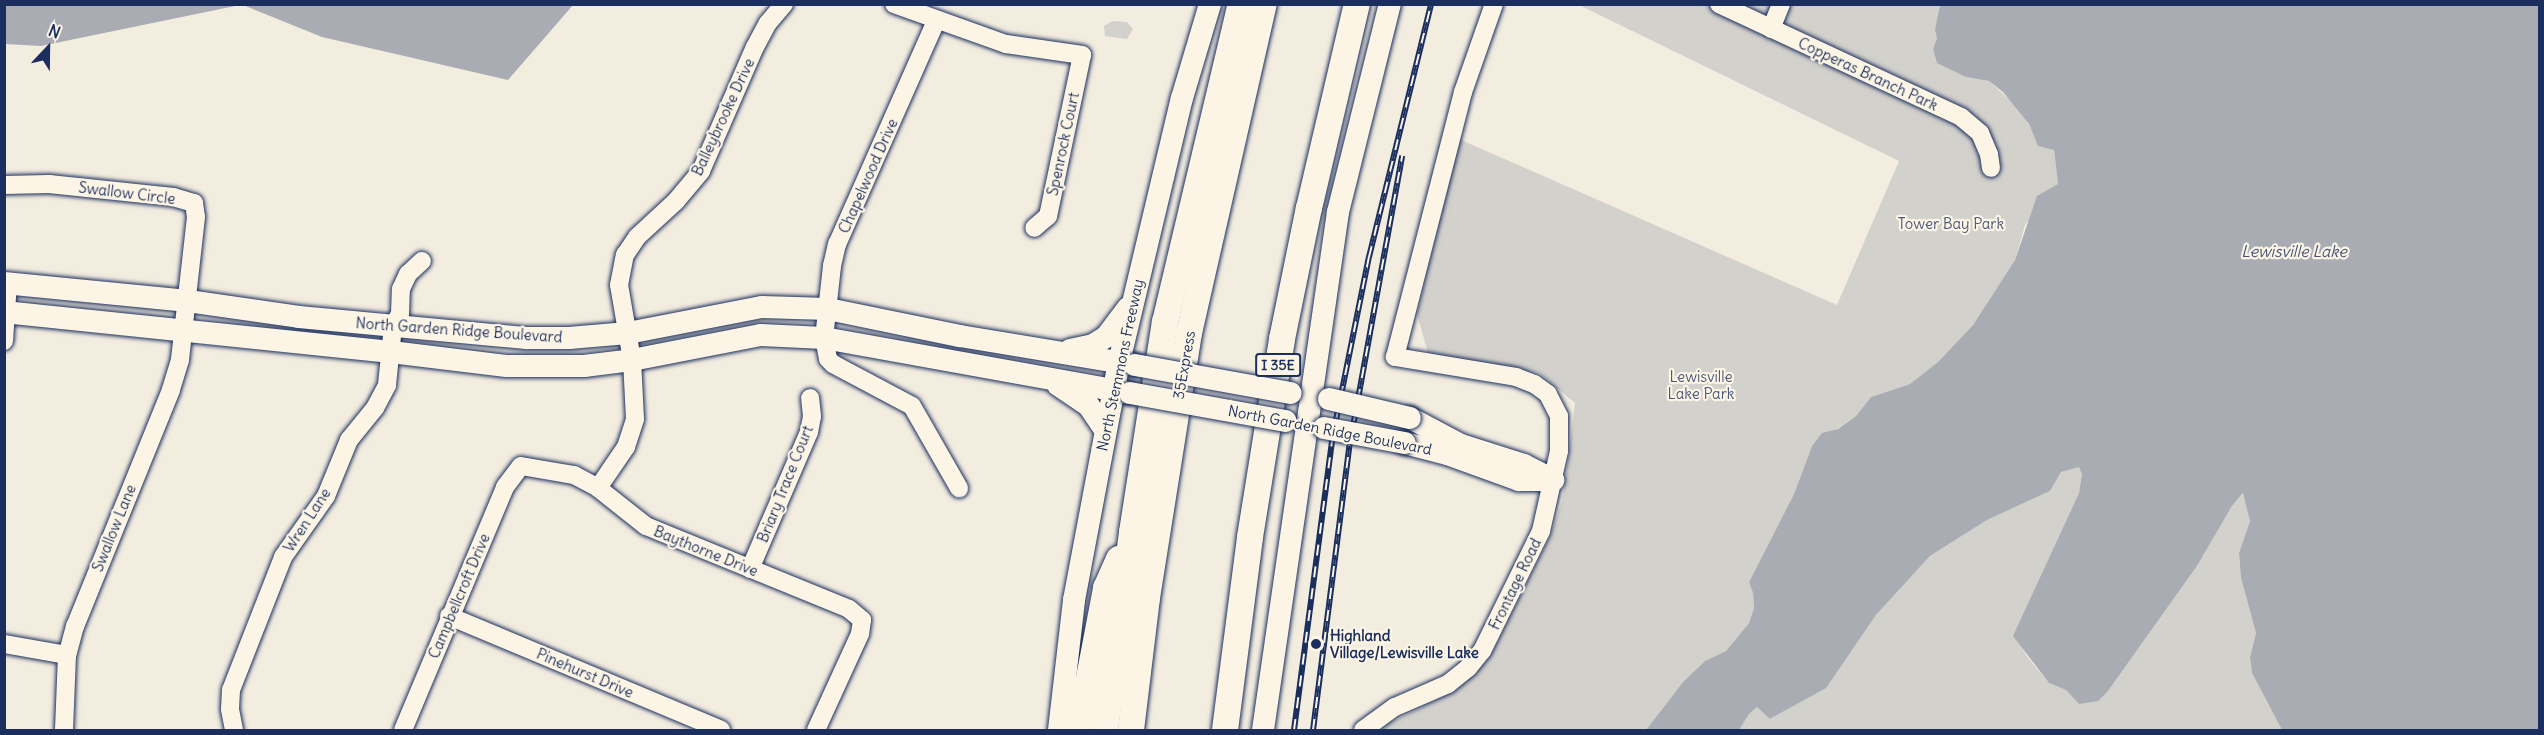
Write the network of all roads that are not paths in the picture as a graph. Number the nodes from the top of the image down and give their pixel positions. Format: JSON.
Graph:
{"nodes":[{"id":1,"x":784,"y":4,"type":"edge"},
{"id":2,"x":894,"y":4,"type":"edge"},
{"id":3,"x":1241,"y":4,"type":"edge"},
{"id":4,"x":1264,"y":4,"type":"edge"},
{"id":5,"x":1357,"y":4,"type":"edge"},
{"id":6,"x":1390,"y":4,"type":"edge"},
{"id":7,"x":1494,"y":4,"type":"edge"},
{"id":8,"x":1719,"y":4,"type":"edge"},
{"id":9,"x":1781,"y":4,"type":"edge"},
{"id":10,"x":1209,"y":8,"type":"edge"},
{"id":11,"x":936,"y":21,"type":"junction"},
{"id":12,"x":1771,"y":28,"type":"junction"},
{"id":13,"x":1991,"y":168,"type":"dead end"},
{"id":14,"x":4,"y":185,"type":"edge"},
{"id":15,"x":1034,"y":228,"type":"dead end"},
{"id":16,"x":422,"y":261,"type":"dead end"},
{"id":17,"x":6,"y":283,"type":"edge"},
{"id":18,"x":1134,"y":299,"type":"junction"},
{"id":19,"x":188,"y":301,"type":"junction"},
{"id":20,"x":828,"y":309,"type":"junction"},
{"id":21,"x":6,"y":312,"type":"edge"},
{"id":22,"x":393,"y":326,"type":"junction"},
{"id":23,"x":185,"y":330,"type":"junction"},
{"id":24,"x":628,"y":333,"type":"junction"},
{"id":25,"x":824,"y":338,"type":"junction"},
{"id":26,"x":4,"y":341,"type":"edge"},
{"id":27,"x":1059,"y":351,"type":"junction"},
{"id":28,"x":391,"y":352,"type":"junction"},
{"id":29,"x":632,"y":360,"type":"junction"},
{"id":30,"x":1127,"y":363,"type":"junction"},
{"id":31,"x":1046,"y":379,"type":"junction"},
{"id":32,"x":1122,"y":392,"type":"junction"},
{"id":33,"x":810,"y":398,"type":"dead end"},
{"id":34,"x":1322,"y":398,"type":"junction"},
{"id":35,"x":1316,"y":427,"type":"junction"},
{"id":36,"x":1105,"y":430,"type":"junction"},
{"id":37,"x":521,"y":466,"type":"joint"},
{"id":38,"x":1552,"y":480,"type":"junction"},
{"id":39,"x":598,"y":488,"type":"junction"},
{"id":40,"x":959,"y":488,"type":"dead end"},
{"id":41,"x":1132,"y":532,"type":"junction"},
{"id":42,"x":750,"y":569,"type":"junction"},
{"id":43,"x":449,"y":616,"type":"junction"},
{"id":44,"x":4,"y":644,"type":"edge"},
{"id":45,"x":67,"y":655,"type":"junction"},
{"id":46,"x":64,"y":730,"type":"edge"},
{"id":47,"x":234,"y":730,"type":"edge"},
{"id":48,"x":403,"y":730,"type":"edge"},
{"id":49,"x":721,"y":730,"type":"edge"},
{"id":50,"x":816,"y":730,"type":"edge"},
{"id":51,"x":1059,"y":730,"type":"edge"},
{"id":52,"x":1079,"y":730,"type":"edge"},
{"id":53,"x":1105,"y":730,"type":"edge"},
{"id":54,"x":1131,"y":730,"type":"edge"},
{"id":55,"x":1225,"y":730,"type":"edge"},
{"id":56,"x":1263,"y":730,"type":"edge"},
{"id":57,"x":1363,"y":730,"type":"edge"}],
"edges":[{"from":1,"to":24,"type":"street","name":"Balleybrooke Drive"},
{"from":2,"to":11,"type":"street"},
{"from":3,"to":41,"type":"highway"},
{"from":4,"to":54,"type":"highway","name":"35Express"},
{"from":5,"to":55,"type":"highway","number":"I 35E"},
{"from":6,"to":34,"type":"main road"},
{"from":7,"to":38,"type":"street","name":"Frontage Road"},
{"from":8,"to":12,"type":"street","name":"Copperas Branch Park"},
{"from":9,"to":12,"type":"street"},
{"from":10,"to":18,"type":"main road","name":"North Stemmons Freeway"},
{"from":11,"to":15,"type":"street","name":"Spenrock Court"},
{"from":11,"to":20,"type":"street","name":"Chapelwood Drive"},
{"from":12,"to":13,"type":"street","name":"Copperas Branch Park"},
{"from":14,"to":19,"type":"street","name":"Swallow Circle"},
{"from":16,"to":22,"type":"street","name":"Wren Lane"},
{"from":17,"to":19,"type":"main road","name":"North Garden Ridge Boulevard"},
{"from":17,"to":21,"type":"street"},
{"from":18,"to":27,"type":"main road"},
{"from":18,"to":30,"type":"main road","name":"North Stemmons Freeway"},
{"from":19,"to":22,"type":"main road","name":"North Garden Ridge Boulevard"},
{"from":19,"to":23,"type":"street","name":"Swallow Circle"},
{"from":20,"to":24,"type":"main road","name":"North Garden Ridge Boulevard"},
{"from":20,"to":25,"type":"street","name":"Chapelwood Drive"},
{"from":20,"to":27,"type":"main road","name":"North Garden Ridge Boulevard"},
{"from":21,"to":23,"type":"main road","name":"North Garden Ridge Boulevard"},
{"from":21,"to":26,"type":"street"},
{"from":22,"to":24,"type":"main road","name":"North Garden Ridge Boulevard"},
{"from":22,"to":28,"type":"street","name":"Wren Lane"},
{"from":23,"to":28,"type":"main road","name":"North Garden Ridge Boulevard"},
{"from":23,"to":45,"type":"street","name":"Swallow Lane"},
{"from":24,"to":29,"type":"street","name":"Balleybrooke Drive"},
{"from":25,"to":29,"type":"main road","name":"North Garden Ridge Boulevard"},
{"from":25,"to":31,"type":"main road","name":"North Garden Ridge Boulevard"},
{"from":25,"to":40,"type":"street"},
{"from":27,"to":30,"type":"main road","name":"North Garden Ridge Boulevard"},
{"from":28,"to":29,"type":"main road","name":"North Garden Ridge Boulevard"},
{"from":28,"to":47,"type":"street","name":"Wren Lane"},
{"from":29,"to":39,"type":"street","name":"Balleybrooke Drive"},
{"from":30,"to":32,"type":"main road","name":"North Stemmons Freeway"},
{"from":30,"to":34,"type":"main road","name":"North Garden Ridge Boulevard","bridge":true},
{"from":31,"to":32,"type":"main road","name":"North Garden Ridge Boulevard"},
{"from":31,"to":36,"type":"main road"},
{"from":32,"to":35,"type":"main road","name":"North Garden Ridge Boulevard","bridge":true},
{"from":32,"to":36,"type":"main road","name":"North Stemmons Freeway"},
{"from":33,"to":42,"type":"street","name":"Briary Trace Court"},
{"from":34,"to":35,"type":"main road"},
{"from":34,"to":38,"type":"main road","name":"North Garden Ridge Boulevard","bridge":true},
{"from":35,"to":38,"type":"main road","name":"North Garden Ridge Boulevard","bridge":true},
{"from":35,"to":56,"type":"main road"},
{"from":36,"to":51,"type":"main road","name":"North Stemmons Freeway"},
{"from":37,"to":39,"type":"street","name":"Baythorne Drive"},
{"from":37,"to":43,"type":"street","name":"Campbellcroft Drive"},
{"from":38,"to":57,"type":"street","name":"Frontage Road"},
{"from":39,"to":42,"type":"street","name":"Baythorne Drive"},
{"from":41,"to":52,"type":"highway"},
{"from":41,"to":53,"type":"highway"},
{"from":42,"to":50,"type":"street","name":"Baythorne Drive"},
{"from":43,"to":48,"type":"street","name":"Campbellcroft Drive"},
{"from":43,"to":49,"type":"street","name":"Pinehurst Drive"},
{"from":44,"to":45,"type":"street"},
{"from":45,"to":46,"type":"street","name":"Swallow Lane"}]}
